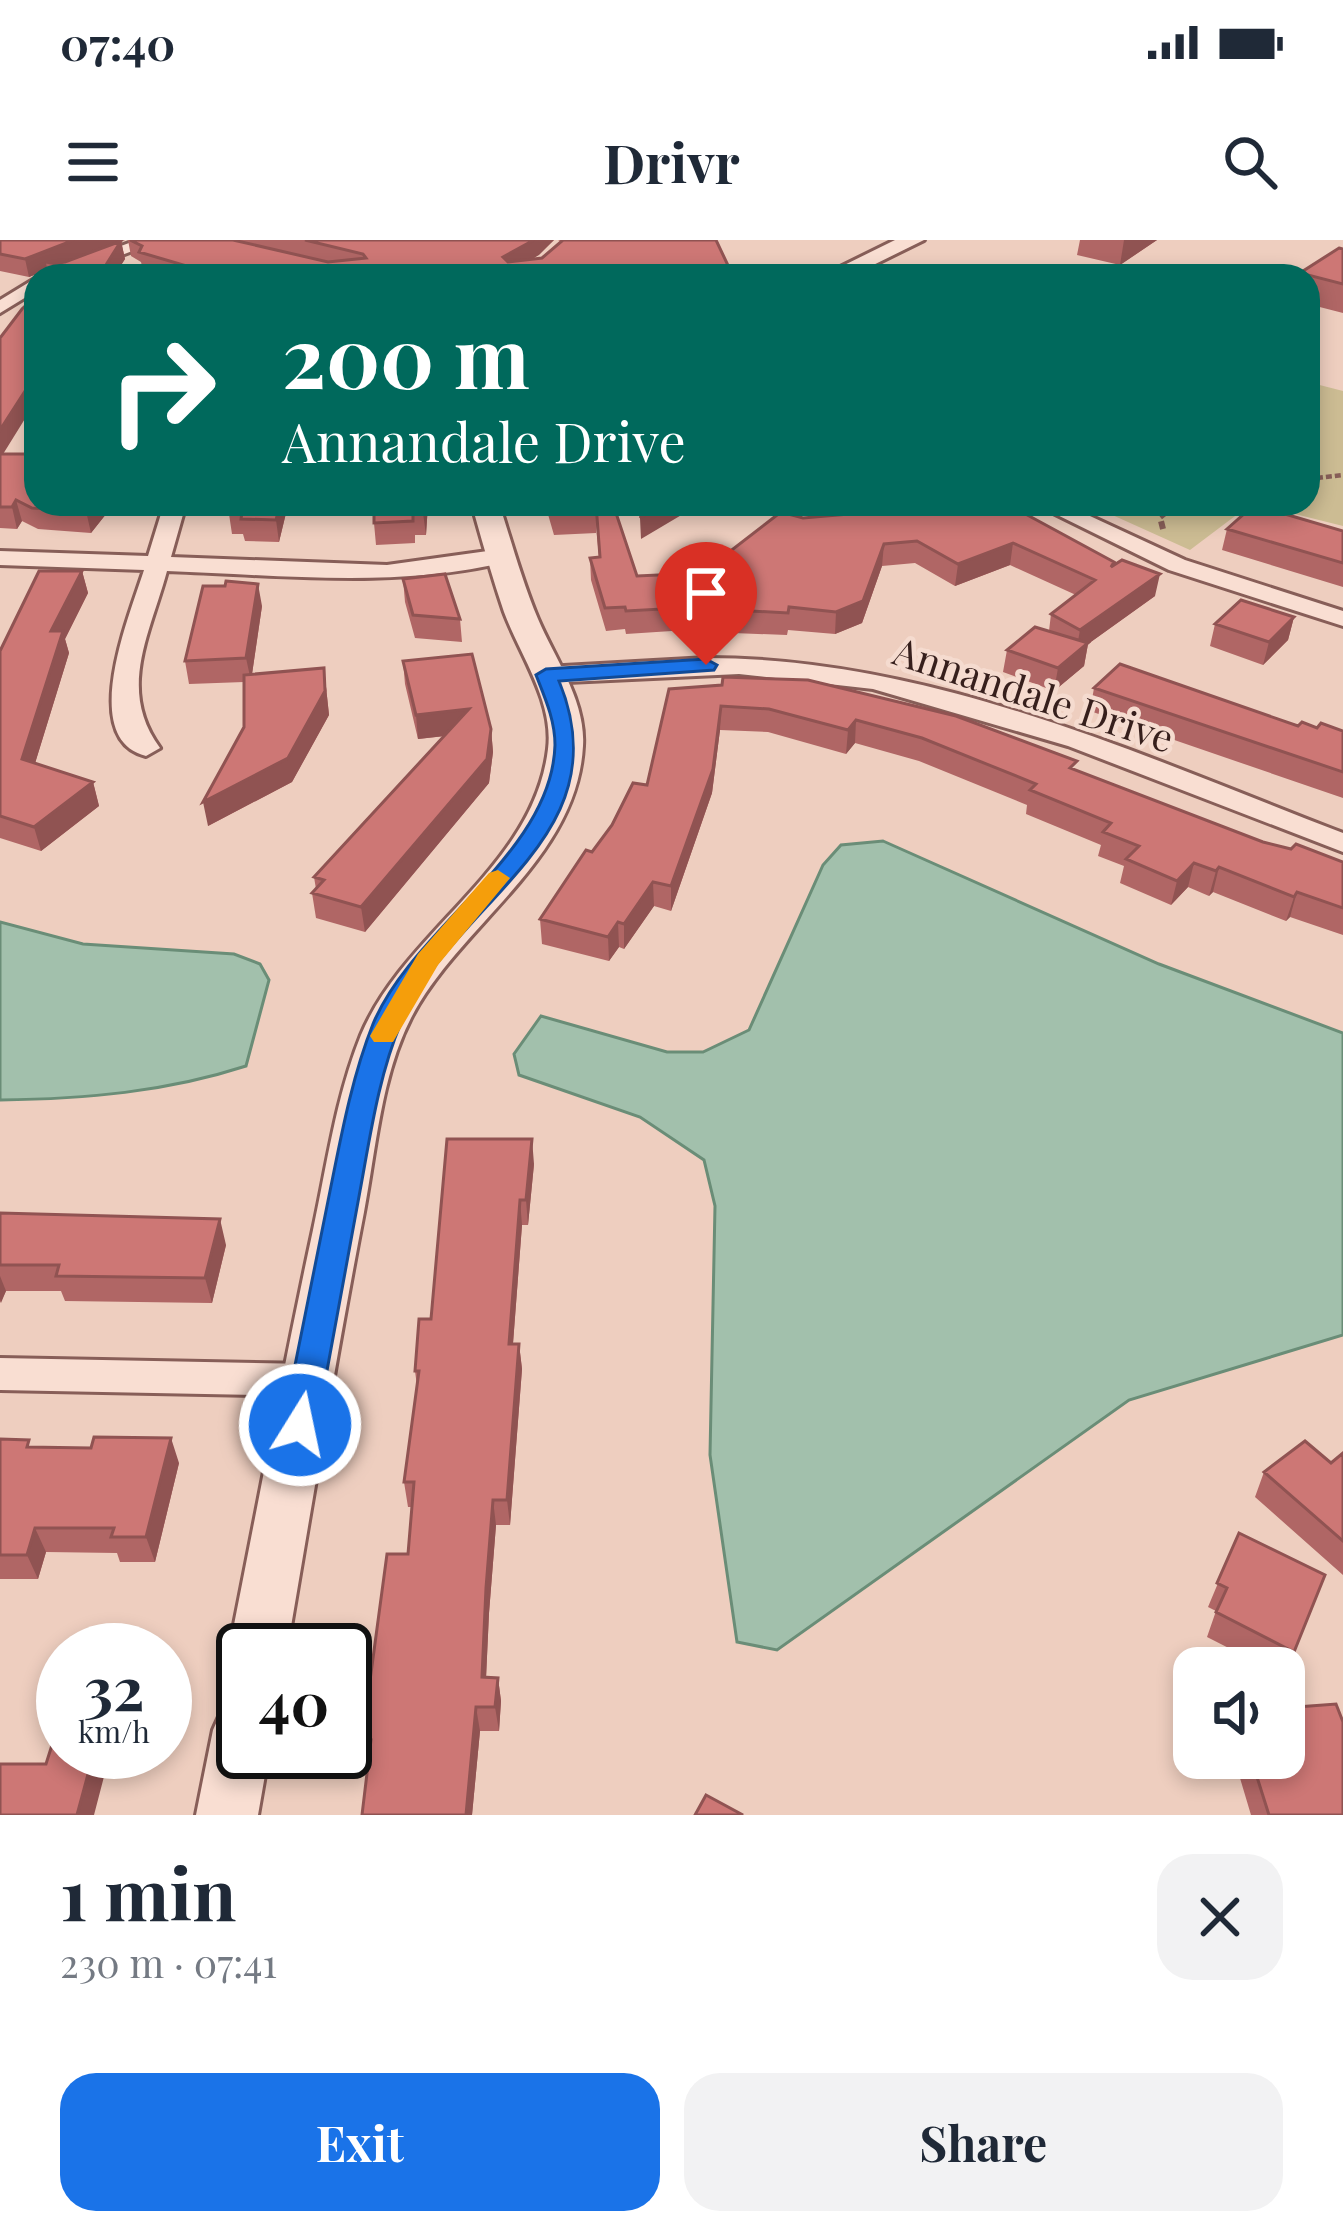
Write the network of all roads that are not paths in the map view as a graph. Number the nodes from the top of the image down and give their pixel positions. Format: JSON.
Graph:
{"nodes":[{"id":1,"x":153,"y":240,"type":"edge"},
{"id":2,"x":901,"y":241,"type":"edge"},
{"id":3,"x":84,"y":264,"type":"edge"},
{"id":4,"x":856,"y":264,"type":"edge"},
{"id":5,"x":171,"y":516,"type":"edge"},
{"id":6,"x":493,"y":516,"type":"edge"},
{"id":7,"x":1072,"y":516,"type":"edge"},
{"id":8,"x":502,"y":556,"type":"junction"},
{"id":9,"x":0,"y":558,"type":"edge"},
{"id":10,"x":157,"y":565,"type":"junction"},
{"id":11,"x":1343,"y":619,"type":"edge"},
{"id":12,"x":546,"y":675,"type":"junction"},
{"id":13,"x":146,"y":748,"type":"dead end"},
{"id":14,"x":1343,"y":843,"type":"edge"},
{"id":15,"x":0,"y":1374,"type":"edge"},
{"id":16,"x":309,"y":1380,"type":"junction"},
{"id":17,"x":263,"y":1623,"type":"edge"},
{"id":18,"x":234,"y":1779,"type":"edge"},
{"id":19,"x":227,"y":1815,"type":"edge"}],
"edges":[{"from":1,"to":3,"type":"street"},
{"from":2,"to":4,"type":"street"},
{"from":5,"to":10,"type":"street"},
{"from":6,"to":8,"type":"street"},
{"from":7,"to":11,"type":"street"},
{"from":8,"to":10,"type":"street"},
{"from":8,"to":12,"type":"street"},
{"from":9,"to":10,"type":"street"},
{"from":10,"to":13,"type":"street"},
{"from":12,"to":14,"type":"street","name":"Annandale Drive"},
{"from":12,"to":16,"type":"street"},
{"from":15,"to":16,"type":"street"},
{"from":16,"to":17,"type":"street"},
{"from":18,"to":19,"type":"street"}]}
